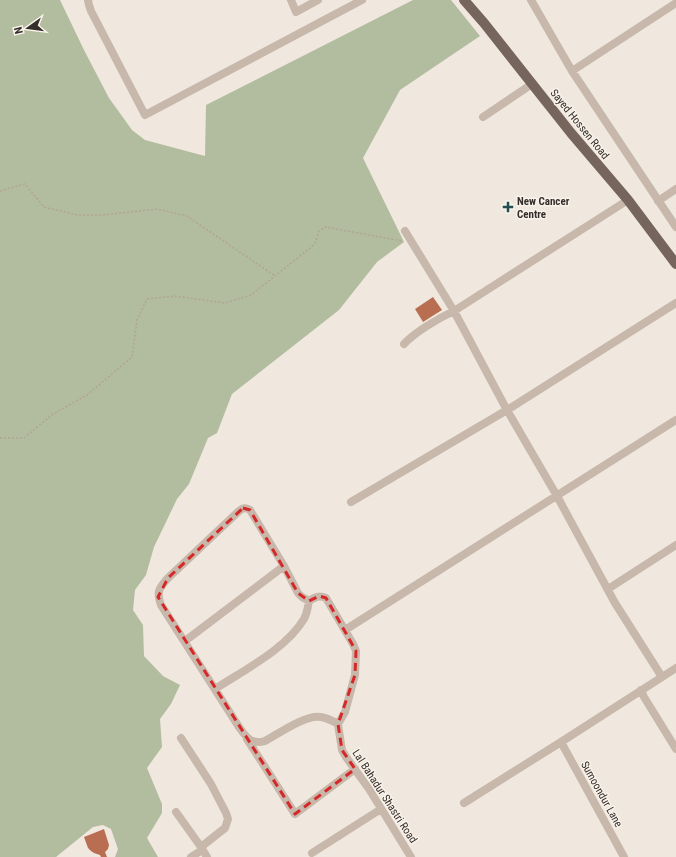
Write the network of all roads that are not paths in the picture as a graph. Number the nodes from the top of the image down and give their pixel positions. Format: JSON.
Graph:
{"nodes":[{"id":1,"x":88,"y":0,"type":"edge"},
{"id":2,"x":290,"y":0,"type":"edge"},
{"id":3,"x":318,"y":0,"type":"edge"},
{"id":4,"x":362,"y":0,"type":"edge"},
{"id":5,"x":464,"y":0,"type":"edge"},
{"id":6,"x":531,"y":0,"type":"edge"},
{"id":7,"x":676,"y":3,"type":"edge"},
{"id":8,"x":572,"y":71,"type":"junction"},
{"id":9,"x":532,"y":84,"type":"junction"},
{"id":10,"x":483,"y":117,"type":"dead end"},
{"id":11,"x":676,"y":188,"type":"edge"},
{"id":12,"x":628,"y":200,"type":"junction"},
{"id":13,"x":658,"y":200,"type":"junction"},
{"id":14,"x":676,"y":227,"type":"edge"},
{"id":15,"x":405,"y":231,"type":"dead end"},
{"id":16,"x":676,"y":264,"type":"edge"},
{"id":17,"x":676,"y":303,"type":"edge"},
{"id":18,"x":454,"y":311,"type":"junction"},
{"id":19,"x":404,"y":344,"type":"dead end"},
{"id":20,"x":507,"y":410,"type":"junction"},
{"id":21,"x":676,"y":420,"type":"edge"},
{"id":22,"x":557,"y":496,"type":"junction"},
{"id":23,"x":351,"y":502,"type":"dead end"},
{"id":24,"x":676,"y":545,"type":"edge"},
{"id":25,"x":284,"y":566,"type":"junction"},
{"id":26,"x":608,"y":589,"type":"junction"},
{"id":27,"x":309,"y":601,"type":"junction"},
{"id":28,"x":345,"y":630,"type":"junction"},
{"id":29,"x":185,"y":641,"type":"junction"},
{"id":30,"x":676,"y":668,"type":"edge"},
{"id":31,"x":662,"y":677,"type":"junction"},
{"id":32,"x":215,"y":689,"type":"junction"},
{"id":33,"x":642,"y":690,"type":"junction"},
{"id":34,"x":338,"y":724,"type":"junction"},
{"id":35,"x":181,"y":738,"type":"dead end"},
{"id":36,"x":247,"y":738,"type":"junction"},
{"id":37,"x":561,"y":742,"type":"junction"},
{"id":38,"x":676,"y":749,"type":"edge"},
{"id":39,"x":355,"y":769,"type":"junction"},
{"id":40,"x":464,"y":803,"type":"dead end"},
{"id":41,"x":382,"y":809,"type":"junction"},
{"id":42,"x":176,"y":812,"type":"dead end"},
{"id":43,"x":203,"y":851,"type":"edge"},
{"id":44,"x":312,"y":853,"type":"dead end"},
{"id":45,"x":191,"y":857,"type":"edge"},
{"id":46,"x":411,"y":857,"type":"edge"},
{"id":47,"x":624,"y":857,"type":"edge"}],
"edges":[{"from":1,"to":4,"type":"street"},
{"from":2,"to":3,"type":"street"},
{"from":5,"to":9,"type":"main road","name":"Sayed Hossen Road"},
{"from":6,"to":8,"type":"street"},
{"from":7,"to":8,"type":"street"},
{"from":8,"to":13,"type":"street"},
{"from":9,"to":10,"type":"street"},
{"from":9,"to":12,"type":"main road","name":"Sayed Hossen Road"},
{"from":11,"to":13,"type":"street"},
{"from":12,"to":16,"type":"main road","name":"Sayed Hossen Road"},
{"from":12,"to":18,"type":"street"},
{"from":13,"to":14,"type":"street"},
{"from":15,"to":18,"type":"street"},
{"from":17,"to":20,"type":"street"},
{"from":18,"to":19,"type":"street"},
{"from":18,"to":20,"type":"street"},
{"from":20,"to":22,"type":"street"},
{"from":20,"to":23,"type":"street"},
{"from":21,"to":22,"type":"street"},
{"from":22,"to":26,"type":"street"},
{"from":22,"to":28,"type":"street"},
{"from":24,"to":26,"type":"street"},
{"from":25,"to":27,"type":"street"},
{"from":25,"to":29,"type":"street"},
{"from":25,"to":29,"type":"street"},
{"from":26,"to":31,"type":"street"},
{"from":27,"to":28,"type":"street"},
{"from":27,"to":32,"type":"street"},
{"from":28,"to":34,"type":"street"},
{"from":29,"to":32,"type":"street"},
{"from":30,"to":31,"type":"street"},
{"from":31,"to":33,"type":"street"},
{"from":32,"to":36,"type":"street"},
{"from":33,"to":37,"type":"street"},
{"from":33,"to":38,"type":"street"},
{"from":34,"to":36,"type":"street"},
{"from":34,"to":39,"type":"street","name":"Lal Bahadur Shastri Road"},
{"from":35,"to":43,"type":"street"},
{"from":36,"to":39,"type":"street"},
{"from":37,"to":40,"type":"street"},
{"from":37,"to":47,"type":"street","name":"Sumoondur Lane"},
{"from":39,"to":41,"type":"street","name":"Lal Bahadur Shastri Road"},
{"from":41,"to":44,"type":"street"},
{"from":41,"to":46,"type":"street","name":"Lal Bahadur Shastri Road"},
{"from":42,"to":43,"type":"street"},
{"from":43,"to":45,"type":"street"}]}
